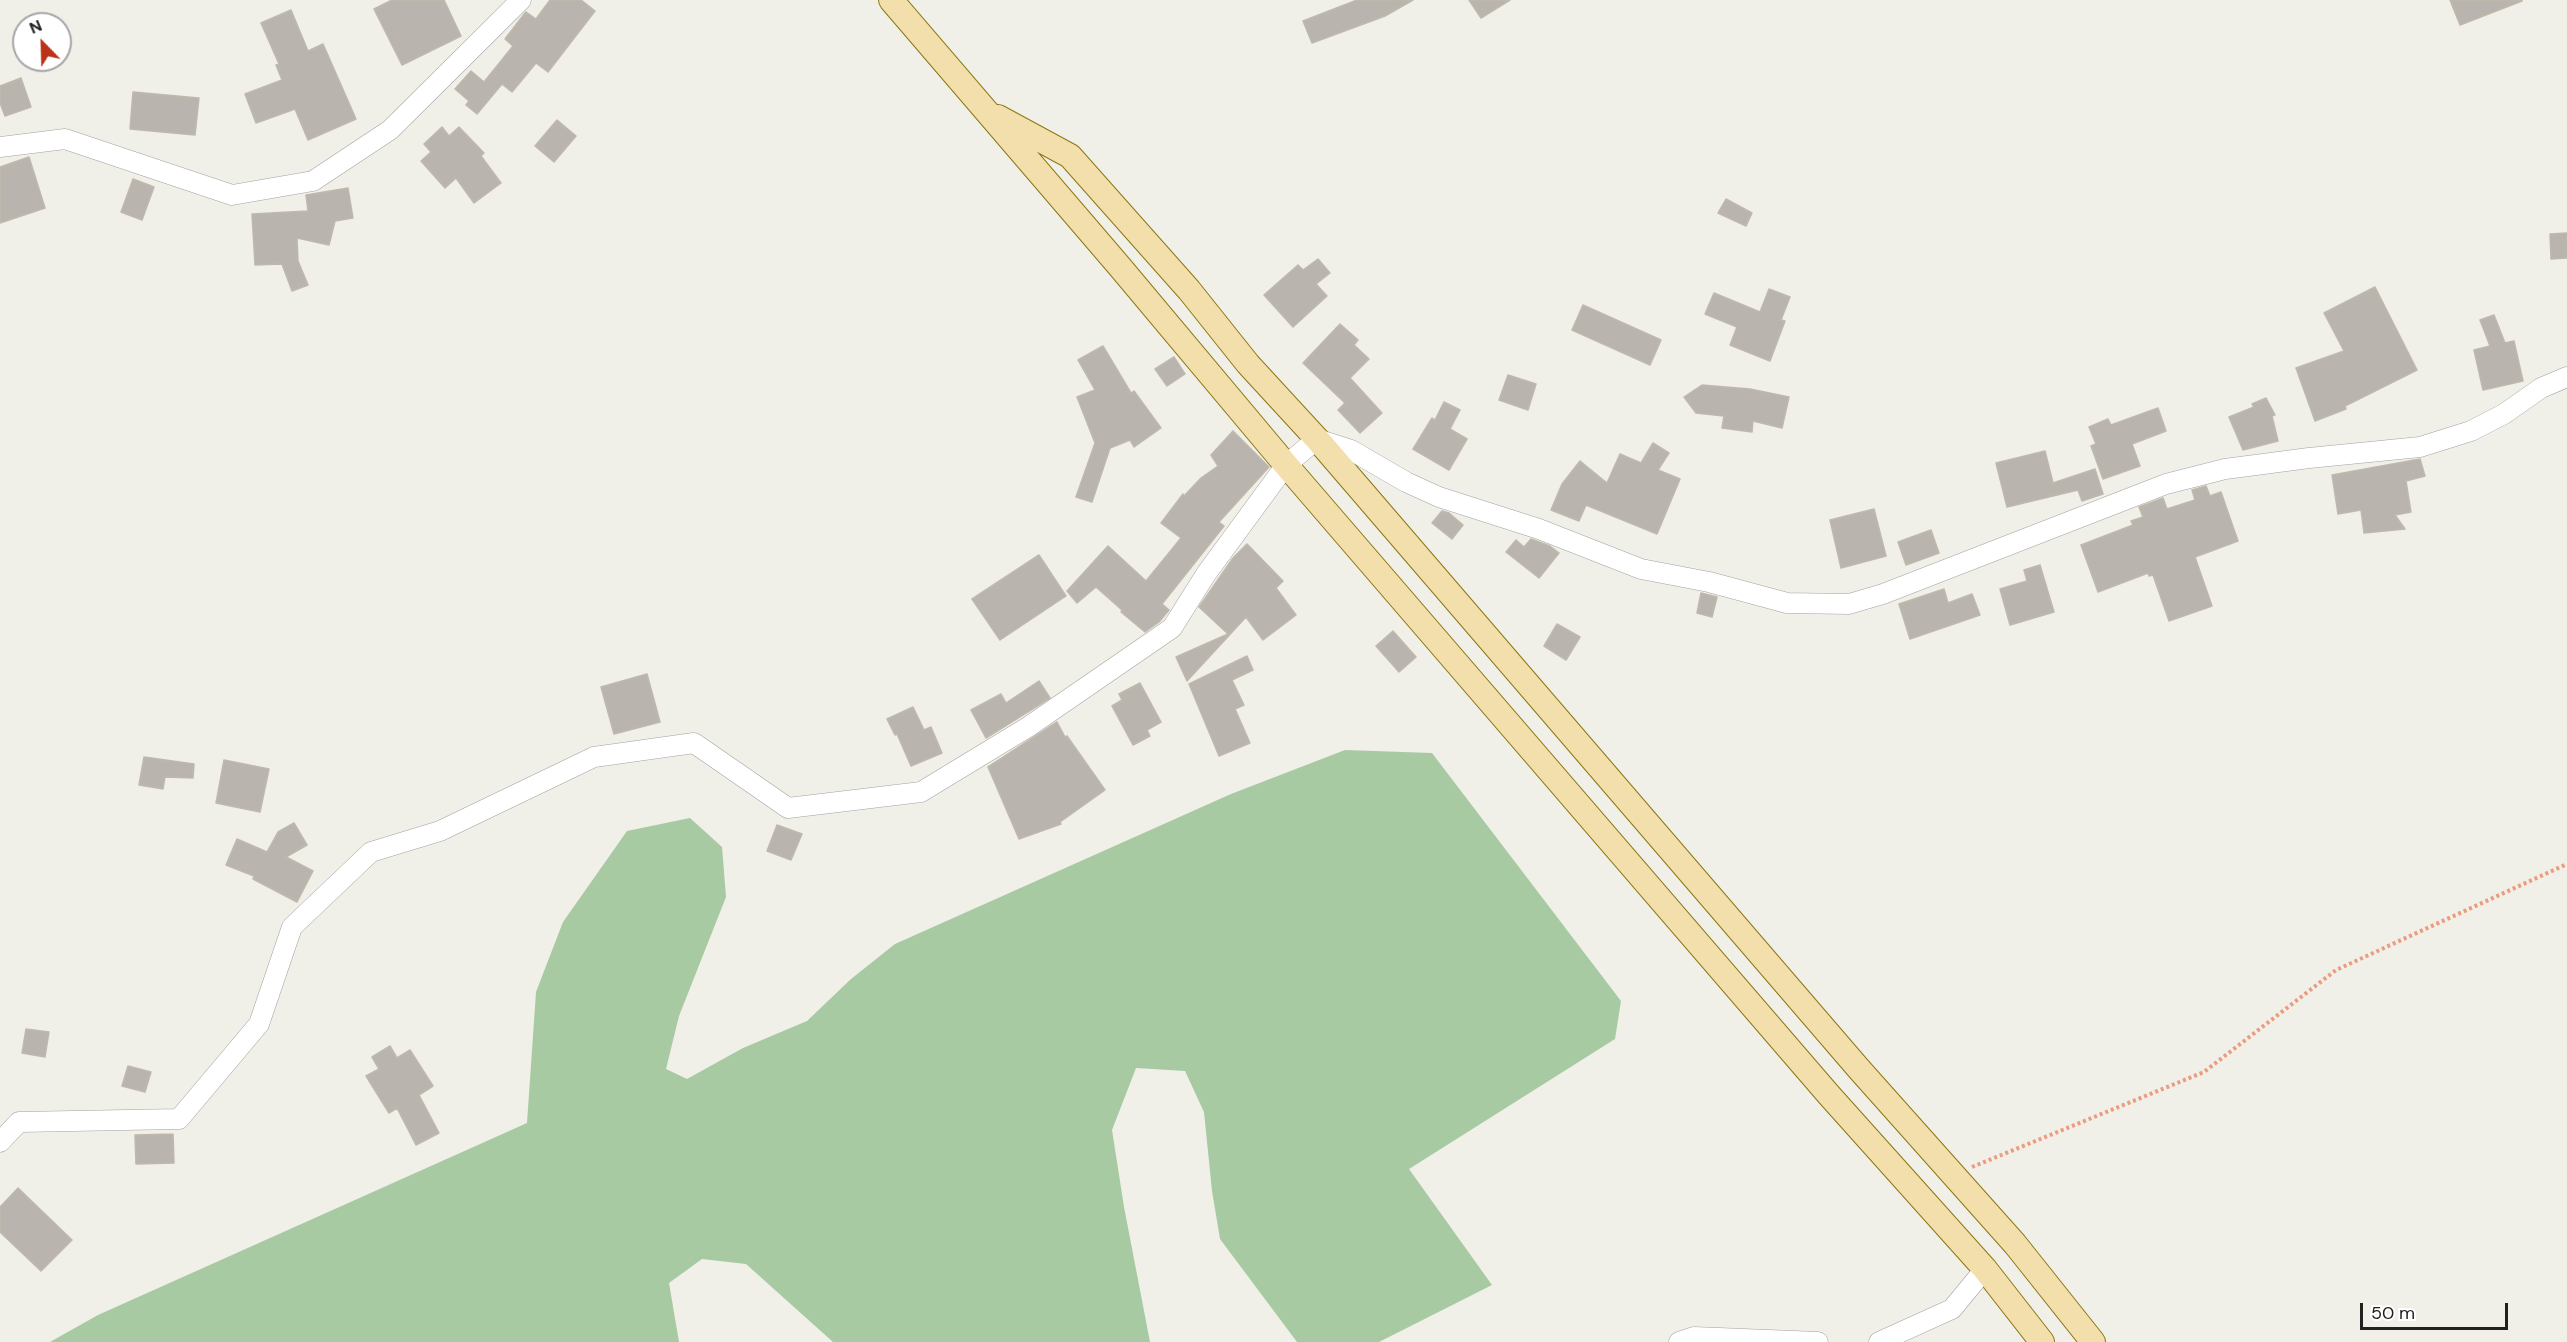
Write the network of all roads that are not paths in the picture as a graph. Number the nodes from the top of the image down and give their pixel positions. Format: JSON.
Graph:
{"nodes":[{"id":1,"x":521,"y":0,"type":"edge"},
{"id":2,"x":891,"y":0,"type":"edge"},
{"id":3,"x":985,"y":110,"type":"junction"},
{"id":4,"x":0,"y":147,"type":"edge"},
{"id":5,"x":2567,"y":377,"type":"edge"},
{"id":6,"x":1317,"y":440,"type":"junction"},
{"id":7,"x":1286,"y":465,"type":"junction"},
{"id":8,"x":0,"y":1142,"type":"edge"},
{"id":9,"x":1985,"y":1269,"type":"junction"},
{"id":10,"x":1679,"y":1342,"type":"edge"},
{"id":11,"x":1818,"y":1342,"type":"edge"},
{"id":12,"x":1879,"y":1342,"type":"edge"},
{"id":13,"x":2042,"y":1342,"type":"edge"},
{"id":14,"x":2093,"y":1342,"type":"edge"}],
"edges":[{"from":1,"to":4,"type":"street"},
{"from":2,"to":3,"type":"main road"},
{"from":3,"to":6,"type":"main road"},
{"from":3,"to":7,"type":"main road"},
{"from":5,"to":6,"type":"street"},
{"from":6,"to":7,"type":"street"},
{"from":6,"to":14,"type":"main road"},
{"from":7,"to":8,"type":"street"},
{"from":7,"to":9,"type":"main road"},
{"from":9,"to":12,"type":"street"},
{"from":9,"to":13,"type":"main road"},
{"from":10,"to":11,"type":"street"}]}
